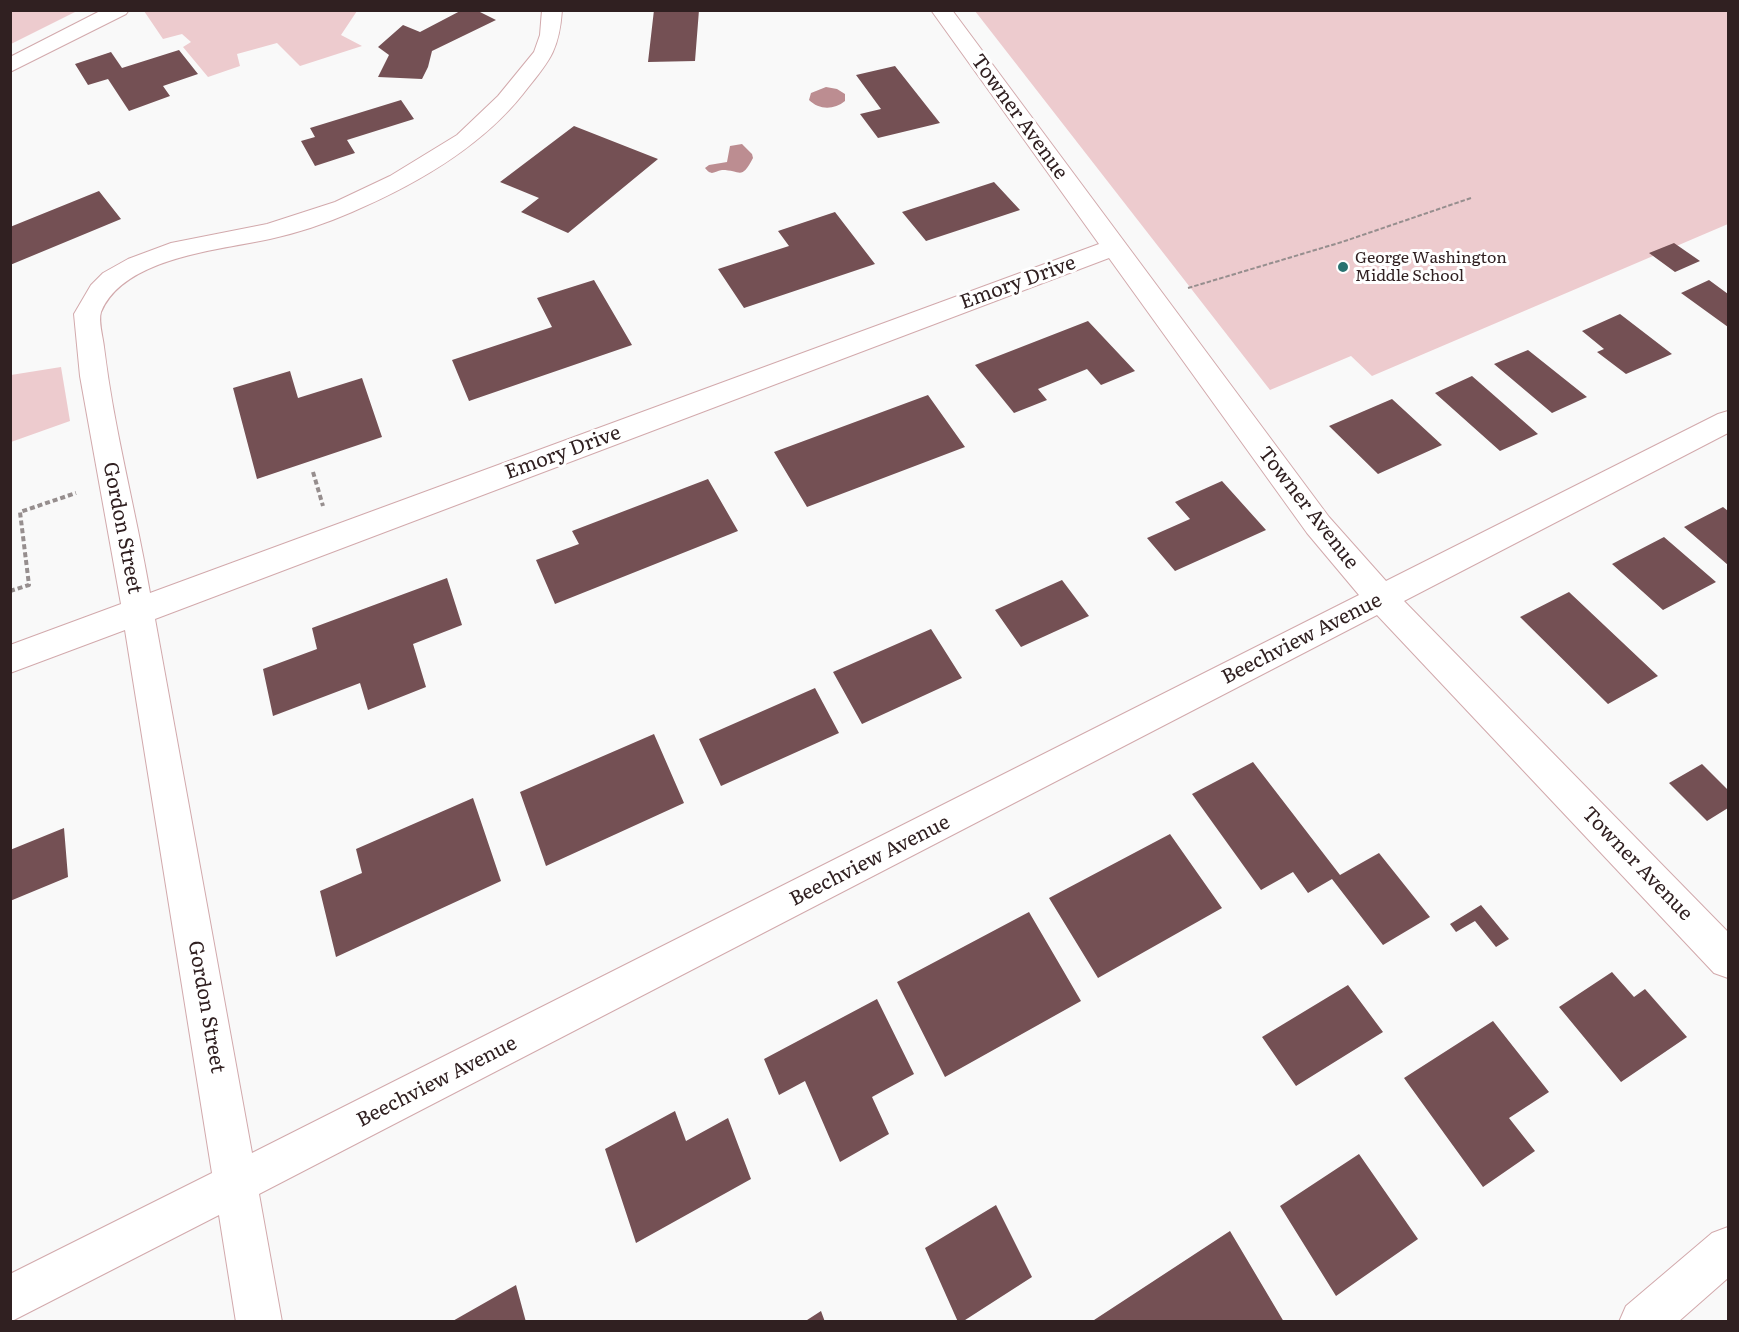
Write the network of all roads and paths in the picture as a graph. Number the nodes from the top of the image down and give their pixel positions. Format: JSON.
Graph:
{"nodes":[{"id":1,"x":119,"y":10,"type":"edge"},
{"id":2,"x":552,"y":10,"type":"edge"},
{"id":3,"x":941,"y":10,"type":"edge"},
{"id":4,"x":10,"y":66,"type":"edge"},
{"id":5,"x":1471,"y":198,"type":"dead end"},
{"id":6,"x":1115,"y":247,"type":"junction"},
{"id":7,"x":1153,"y":299,"type":"junction"},
{"id":8,"x":1728,"y":422,"type":"edge"},
{"id":9,"x":83,"y":491,"type":"dead end"},
{"id":10,"x":10,"y":591,"type":"edge"},
{"id":11,"x":1382,"y":599,"type":"junction"},
{"id":12,"x":137,"y":611,"type":"junction"},
{"id":13,"x":10,"y":658,"type":"edge"},
{"id":14,"x":1728,"y":959,"type":"edge"},
{"id":15,"x":236,"y":1185,"type":"junction"},
{"id":16,"x":1728,"y":1249,"type":"edge"},
{"id":17,"x":10,"y":1299,"type":"edge"},
{"id":18,"x":259,"y":1322,"type":"edge"},
{"id":19,"x":1642,"y":1322,"type":"edge"}],
"edges":[{"from":1,"to":4,"type":"street"},
{"from":2,"to":12,"type":"street","name":"Gordon Street"},
{"from":3,"to":6,"type":"street","name":"Towner Avenue"},
{"from":5,"to":7,"type":"path"},
{"from":6,"to":7,"type":"street","name":"Towner Avenue"},
{"from":6,"to":12,"type":"street","name":"Emory Drive"},
{"from":7,"to":11,"type":"street","name":"Towner Avenue"},
{"from":8,"to":11,"type":"street","name":"Beechview Avenue"},
{"from":9,"to":10,"type":"path"},
{"from":11,"to":14,"type":"street","name":"Towner Avenue"},
{"from":11,"to":15,"type":"street","name":"Beechview Avenue"},
{"from":12,"to":13,"type":"street","name":"Emory Drive"},
{"from":12,"to":15,"type":"street","name":"Gordon Street"},
{"from":15,"to":17,"type":"street","name":"Beechview Avenue"},
{"from":15,"to":18,"type":"street","name":"Gordon Street"},
{"from":16,"to":19,"type":"street"}]}
